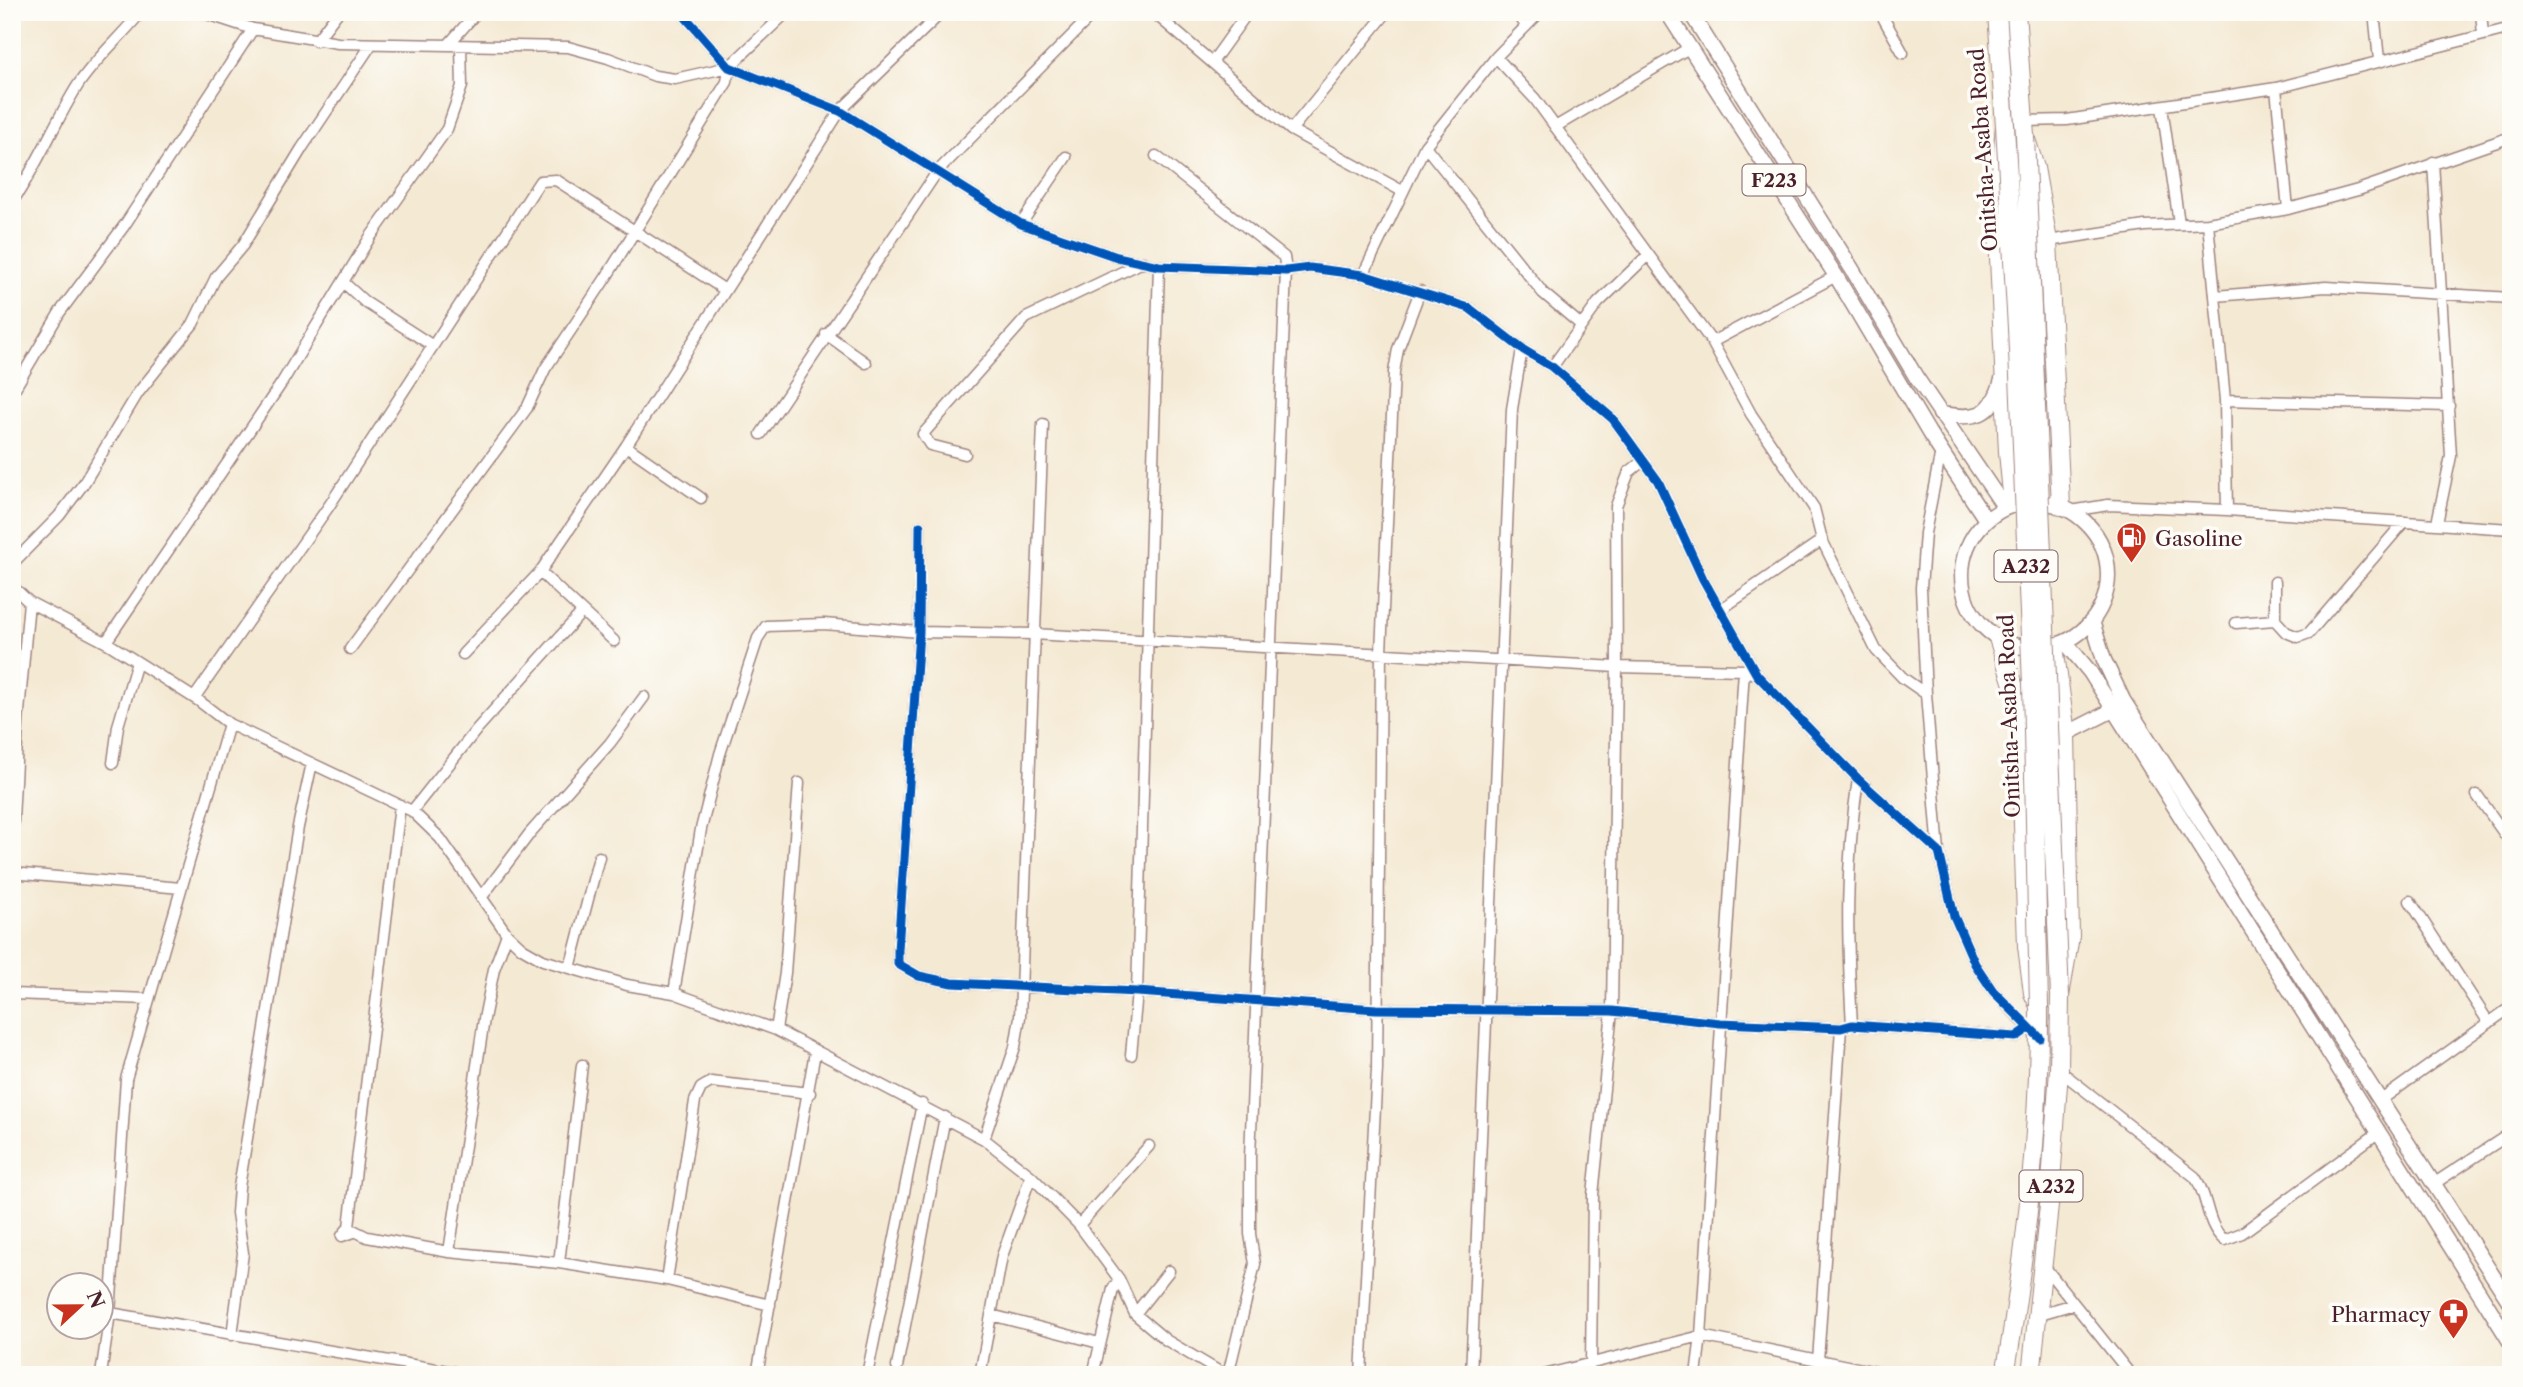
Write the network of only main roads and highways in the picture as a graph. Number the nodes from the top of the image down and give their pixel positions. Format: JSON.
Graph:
{"nodes":[{"id":1,"x":1667,"y":12,"type":"edge"},
{"id":2,"x":1690,"y":12,"type":"edge"},
{"id":3,"x":1997,"y":12,"type":"edge"},
{"id":4,"x":2016,"y":12,"type":"edge"},
{"id":5,"x":2005,"y":126,"type":"junction"},
{"id":6,"x":2024,"y":129,"type":"junction"},
{"id":7,"x":1894,"y":339,"type":"junction"},
{"id":8,"x":1881,"y":348,"type":"junction"},
{"id":9,"x":2004,"y":372,"type":"junction"},
{"id":10,"x":1940,"y":414,"type":"junction"},
{"id":11,"x":2009,"y":506,"type":"junction"},
{"id":12,"x":2066,"y":509,"type":"junction"},
{"id":13,"x":1986,"y":520,"type":"junction"},
{"id":14,"x":2092,"y":621,"type":"junction"},
{"id":15,"x":1998,"y":638,"type":"junction"},
{"id":16,"x":2059,"y":644,"type":"junction"},
{"id":17,"x":2113,"y":710,"type":"junction"},
{"id":18,"x":2066,"y":734,"type":"junction"},
{"id":19,"x":2060,"y":996,"type":"junction"},
{"id":20,"x":2039,"y":1006,"type":"junction"},
{"id":21,"x":2511,"y":1304,"type":"edge"},
{"id":22,"x":2511,"y":1343,"type":"edge"},
{"id":23,"x":2005,"y":1375,"type":"edge"},
{"id":24,"x":2031,"y":1375,"type":"edge"}],
"edges":[{"from":1,"to":8,"type":"main road","number":"F223"},
{"from":2,"to":7,"type":"main road","number":"F223"},
{"from":3,"to":5,"type":"highway","name":"Onitsha-Asaba Road","number":"A232"},
{"from":4,"to":6,"type":"highway","number":"A232"},
{"from":5,"to":9,"type":"highway"},
{"from":5,"to":20,"type":"highway","name":"Onitsha-Asaba Road","number":"A232","bridge":true},
{"from":6,"to":12,"type":"highway"},
{"from":6,"to":19,"type":"highway","number":"A232","bridge":true},
{"from":7,"to":8,"type":"main road"},
{"from":7,"to":10,"type":"main road","number":"F223"},
{"from":8,"to":13,"type":"main road","number":"F223"},
{"from":9,"to":10,"type":"main road"},
{"from":9,"to":11,"type":"highway"},
{"from":10,"to":11,"type":"main road","number":"F223"},
{"from":11,"to":12,"type":"main road"},
{"from":11,"to":13,"type":"main road"},
{"from":12,"to":14,"type":"main road"},
{"from":13,"to":15,"type":"main road"},
{"from":14,"to":16,"type":"main road"},
{"from":14,"to":21,"type":"main road"},
{"from":15,"to":16,"type":"main road"},
{"from":15,"to":20,"type":"highway"},
{"from":16,"to":17,"type":"main road"},
{"from":16,"to":18,"type":"highway"},
{"from":17,"to":18,"type":"main road"},
{"from":17,"to":22,"type":"main road"},
{"from":18,"to":19,"type":"highway"},
{"from":19,"to":24,"type":"highway","number":"A232"},
{"from":20,"to":23,"type":"highway","name":"Onitsha-Asaba Road","number":"A232"}]}
